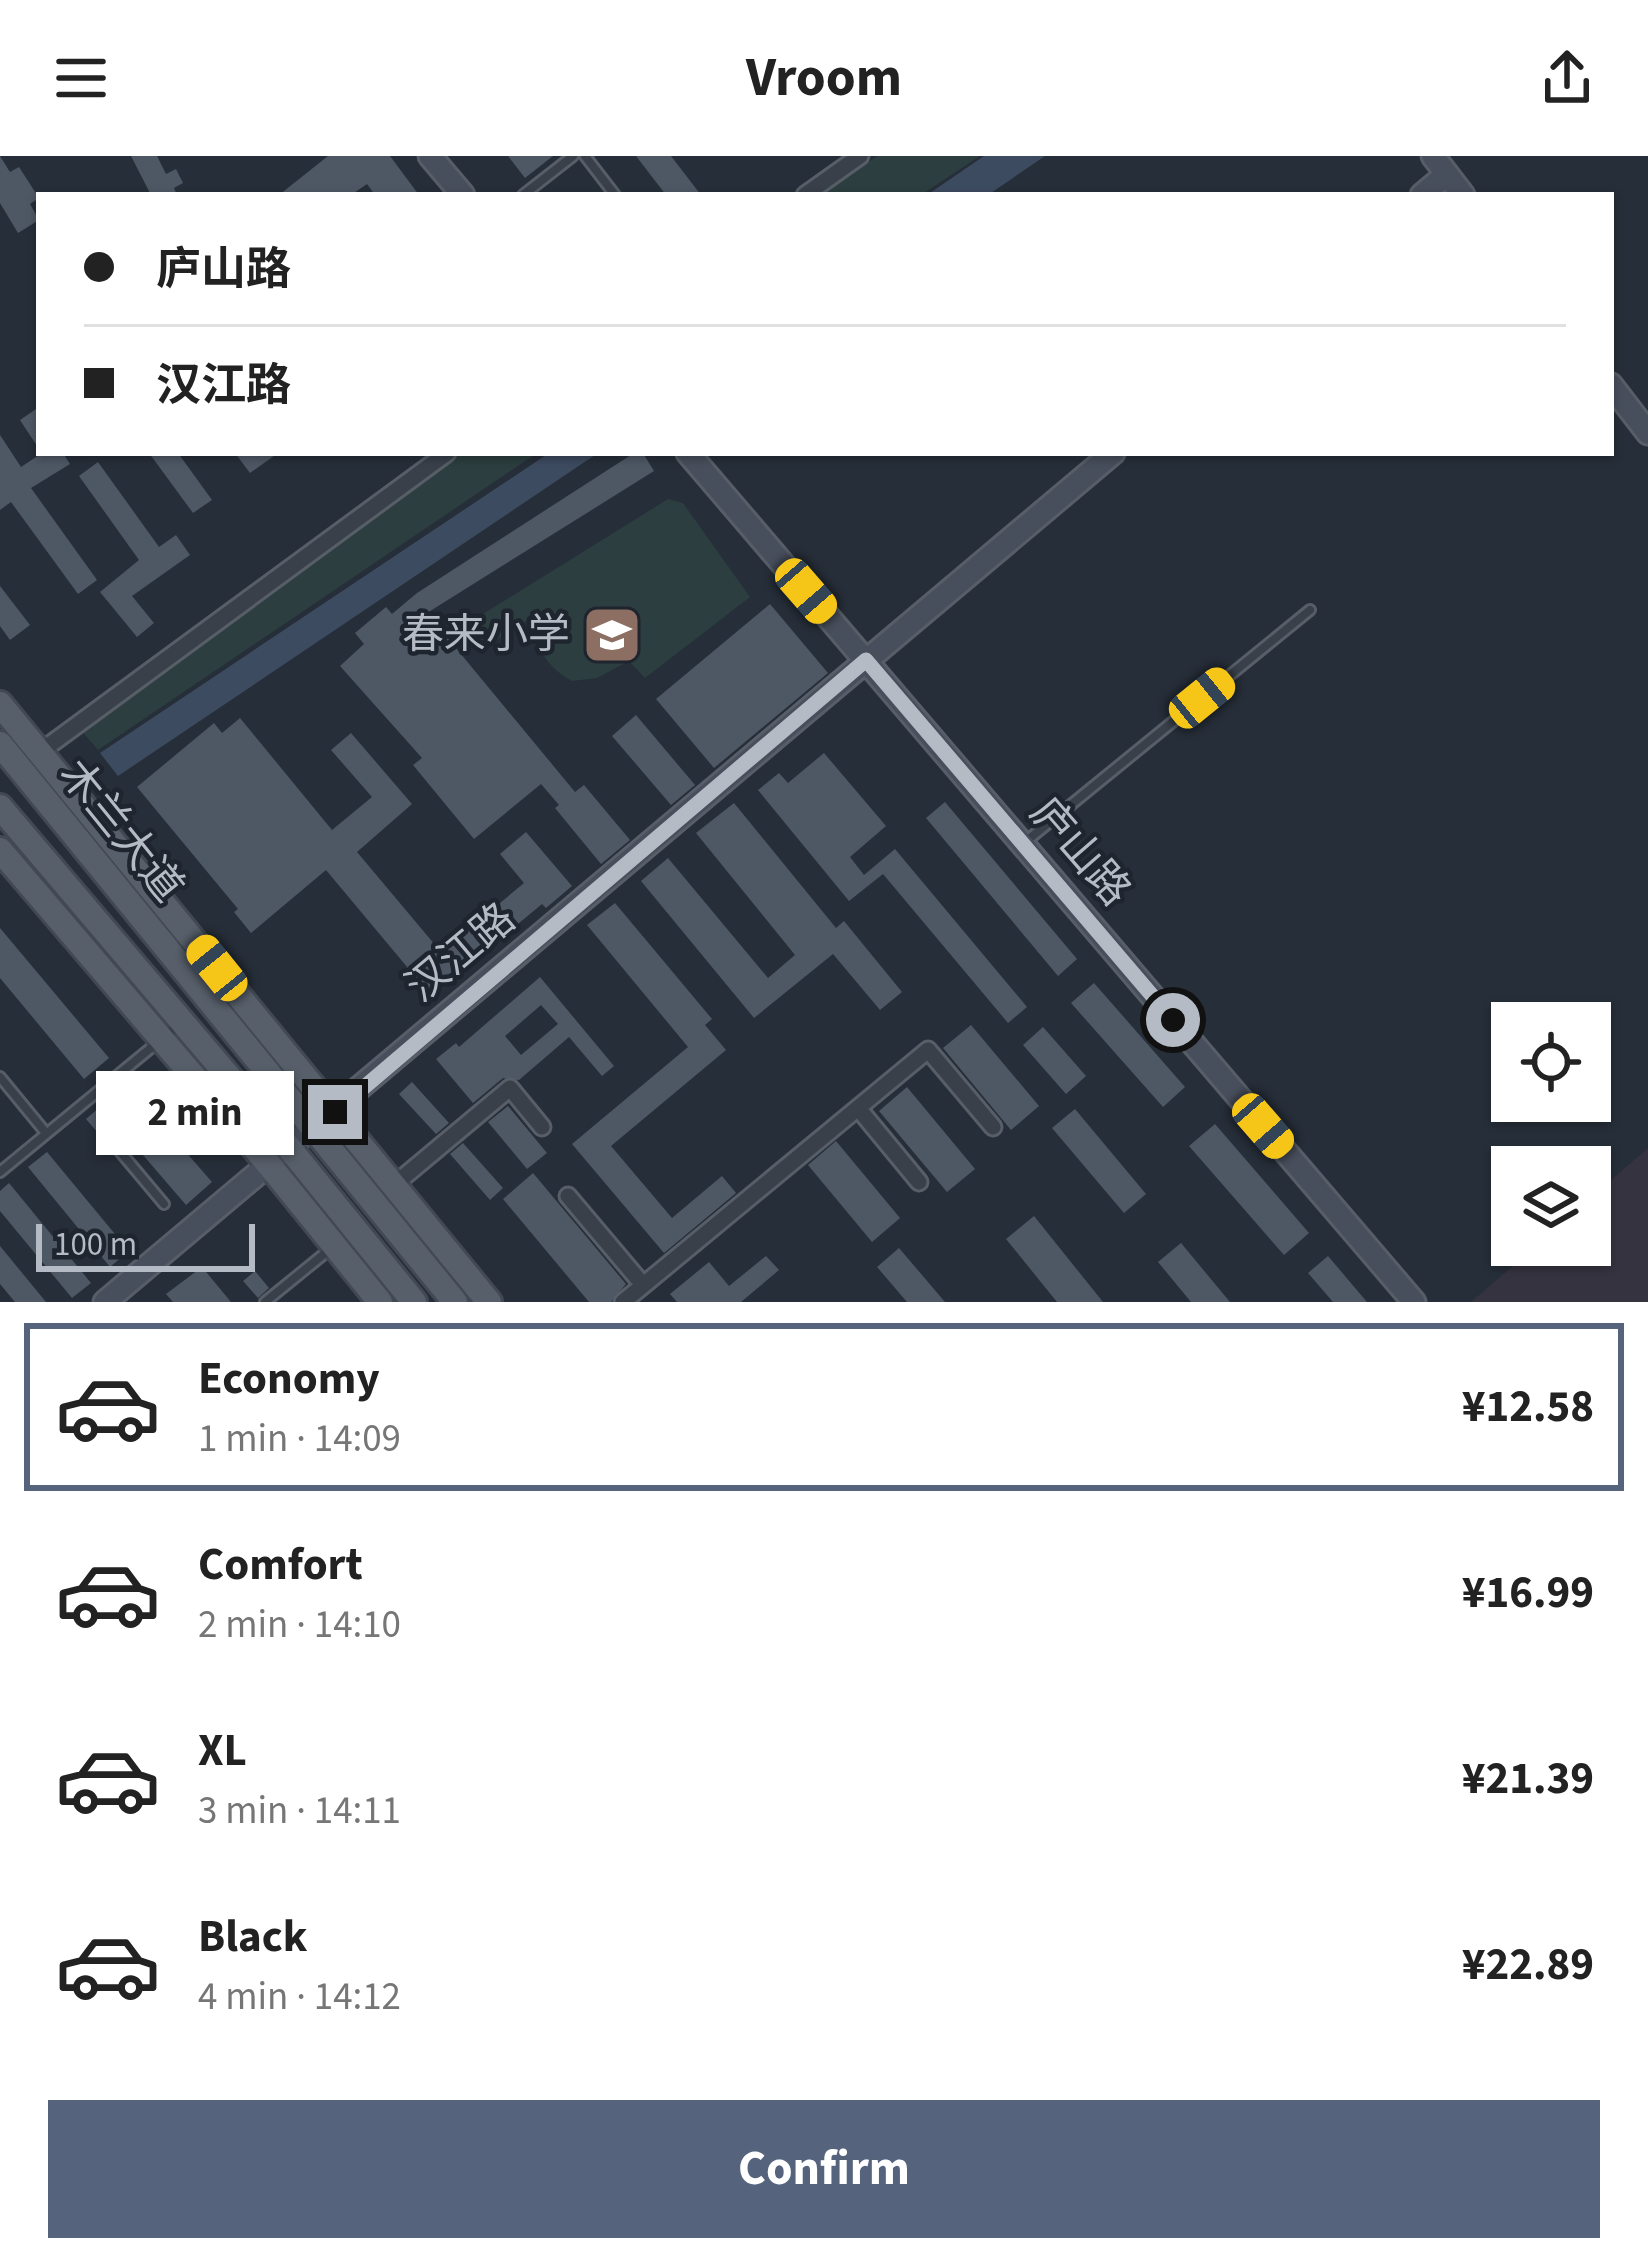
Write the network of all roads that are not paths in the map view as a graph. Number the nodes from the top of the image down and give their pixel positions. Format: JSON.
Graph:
{"nodes":[{"id":1,"x":430,"y":156,"type":"edge"},
{"id":2,"x":573,"y":156,"type":"edge"},
{"id":3,"x":585,"y":156,"type":"edge"},
{"id":4,"x":860,"y":156,"type":"edge"},
{"id":5,"x":1440,"y":165,"type":"edge"},
{"id":6,"x":460,"y":192,"type":"edge"},
{"id":7,"x":527,"y":192,"type":"edge"},
{"id":8,"x":613,"y":192,"type":"edge"},
{"id":9,"x":810,"y":192,"type":"edge"},
{"id":10,"x":1424,"y":192,"type":"edge"},
{"id":11,"x":1461,"y":192,"type":"edge"},
{"id":12,"x":1614,"y":389,"type":"edge"},
{"id":13,"x":1648,"y":433,"type":"edge"},
{"id":14,"x":443,"y":456,"type":"edge"},
{"id":15,"x":691,"y":456,"type":"edge"},
{"id":16,"x":1109,"y":456,"type":"edge"},
{"id":17,"x":1310,"y":610,"type":"dead end"},
{"id":18,"x":866,"y":660,"type":"junction"},
{"id":19,"x":0,"y":704,"type":"edge"},
{"id":20,"x":0,"y":744,"type":"edge"},
{"id":21,"x":40,"y":752,"type":"junction"},
{"id":22,"x":20,"y":768,"type":"junction"},
{"id":23,"x":0,"y":807,"type":"edge"},
{"id":24,"x":1022,"y":844,"type":"junction"},
{"id":25,"x":0,"y":850,"type":"edge"},
{"id":26,"x":181,"y":1023,"type":"junction"},
{"id":27,"x":160,"y":1040,"type":"junction"},
{"id":28,"x":187,"y":1070,"type":"junction"},
{"id":29,"x":0,"y":1077,"type":"edge"},
{"id":30,"x":858,"y":1108,"type":"junction"},
{"id":31,"x":335,"y":1112,"type":"junction"},
{"id":32,"x":542,"y":1127,"type":"dead end"},
{"id":33,"x":993,"y":1127,"type":"dead end"},
{"id":34,"x":314,"y":1129,"type":"junction"},
{"id":35,"x":46,"y":1133,"type":"junction"},
{"id":36,"x":280,"y":1157,"type":"junction"},
{"id":37,"x":0,"y":1172,"type":"edge"},
{"id":38,"x":919,"y":1182,"type":"dead end"},
{"id":39,"x":394,"y":1185,"type":"junction"},
{"id":40,"x":568,"y":1196,"type":"dead end"},
{"id":41,"x":164,"y":1204,"type":"dead end"},
{"id":42,"x":335,"y":1246,"type":"junction"},
{"id":43,"x":643,"y":1285,"type":"junction"},
{"id":44,"x":105,"y":1302,"type":"edge"},
{"id":45,"x":265,"y":1302,"type":"edge"},
{"id":46,"x":380,"y":1302,"type":"edge"},
{"id":47,"x":413,"y":1302,"type":"edge"},
{"id":48,"x":455,"y":1302,"type":"edge"},
{"id":49,"x":489,"y":1302,"type":"edge"},
{"id":50,"x":622,"y":1302,"type":"edge"},
{"id":51,"x":1414,"y":1302,"type":"edge"}],
"edges":[{"from":1,"to":6,"type":"street"},
{"from":2,"to":7,"type":"lane"},
{"from":3,"to":8,"type":"lane"},
{"from":4,"to":9,"type":"street"},
{"from":5,"to":10,"type":"street"},
{"from":5,"to":11,"type":"street"},
{"from":12,"to":13,"type":"street"},
{"from":14,"to":21,"type":"street"},
{"from":15,"to":18,"type":"street","name":"庐山路"},
{"from":16,"to":18,"type":"street","name":"汉江路"},
{"from":17,"to":24,"type":"lane"},
{"from":18,"to":24,"type":"street","name":"庐山路"},
{"from":18,"to":31,"type":"street","name":"汉江路"},
{"from":19,"to":21,"type":"main road"},
{"from":20,"to":22,"type":"main road","name":"木兰大道"},
{"from":21,"to":22,"type":"street"},
{"from":21,"to":31,"type":"main road"},
{"from":22,"to":34,"type":"main road","name":"木兰大道"},
{"from":23,"to":26,"type":"main road","name":"木兰大道"},
{"from":24,"to":51,"type":"street","name":"庐山路"},
{"from":25,"to":27,"type":"main road"},
{"from":26,"to":27,"type":"lane"},
{"from":26,"to":36,"type":"main road","name":"木兰大道"},
{"from":27,"to":28,"type":"main road"},
{"from":27,"to":35,"type":"lane"},
{"from":28,"to":36,"type":"main road"},
{"from":28,"to":41,"type":"lane"},
{"from":29,"to":35,"type":"lane"},
{"from":30,"to":33,"type":"street"},
{"from":30,"to":38,"type":"street"},
{"from":30,"to":43,"type":"street"},
{"from":31,"to":34,"type":"street","name":"汉江路"},
{"from":31,"to":39,"type":"main road"},
{"from":32,"to":39,"type":"street"},
{"from":34,"to":36,"type":"street","name":"汉江路"},
{"from":34,"to":48,"type":"main road","name":"木兰大道"},
{"from":35,"to":37,"type":"lane"},
{"from":36,"to":42,"type":"main road"},
{"from":36,"to":44,"type":"street","name":"汉江路"},
{"from":36,"to":47,"type":"main road","name":"木兰大道"},
{"from":39,"to":49,"type":"main road"},
{"from":40,"to":43,"type":"street"},
{"from":42,"to":45,"type":"lane"},
{"from":42,"to":46,"type":"main road"},
{"from":43,"to":50,"type":"street"}]}
